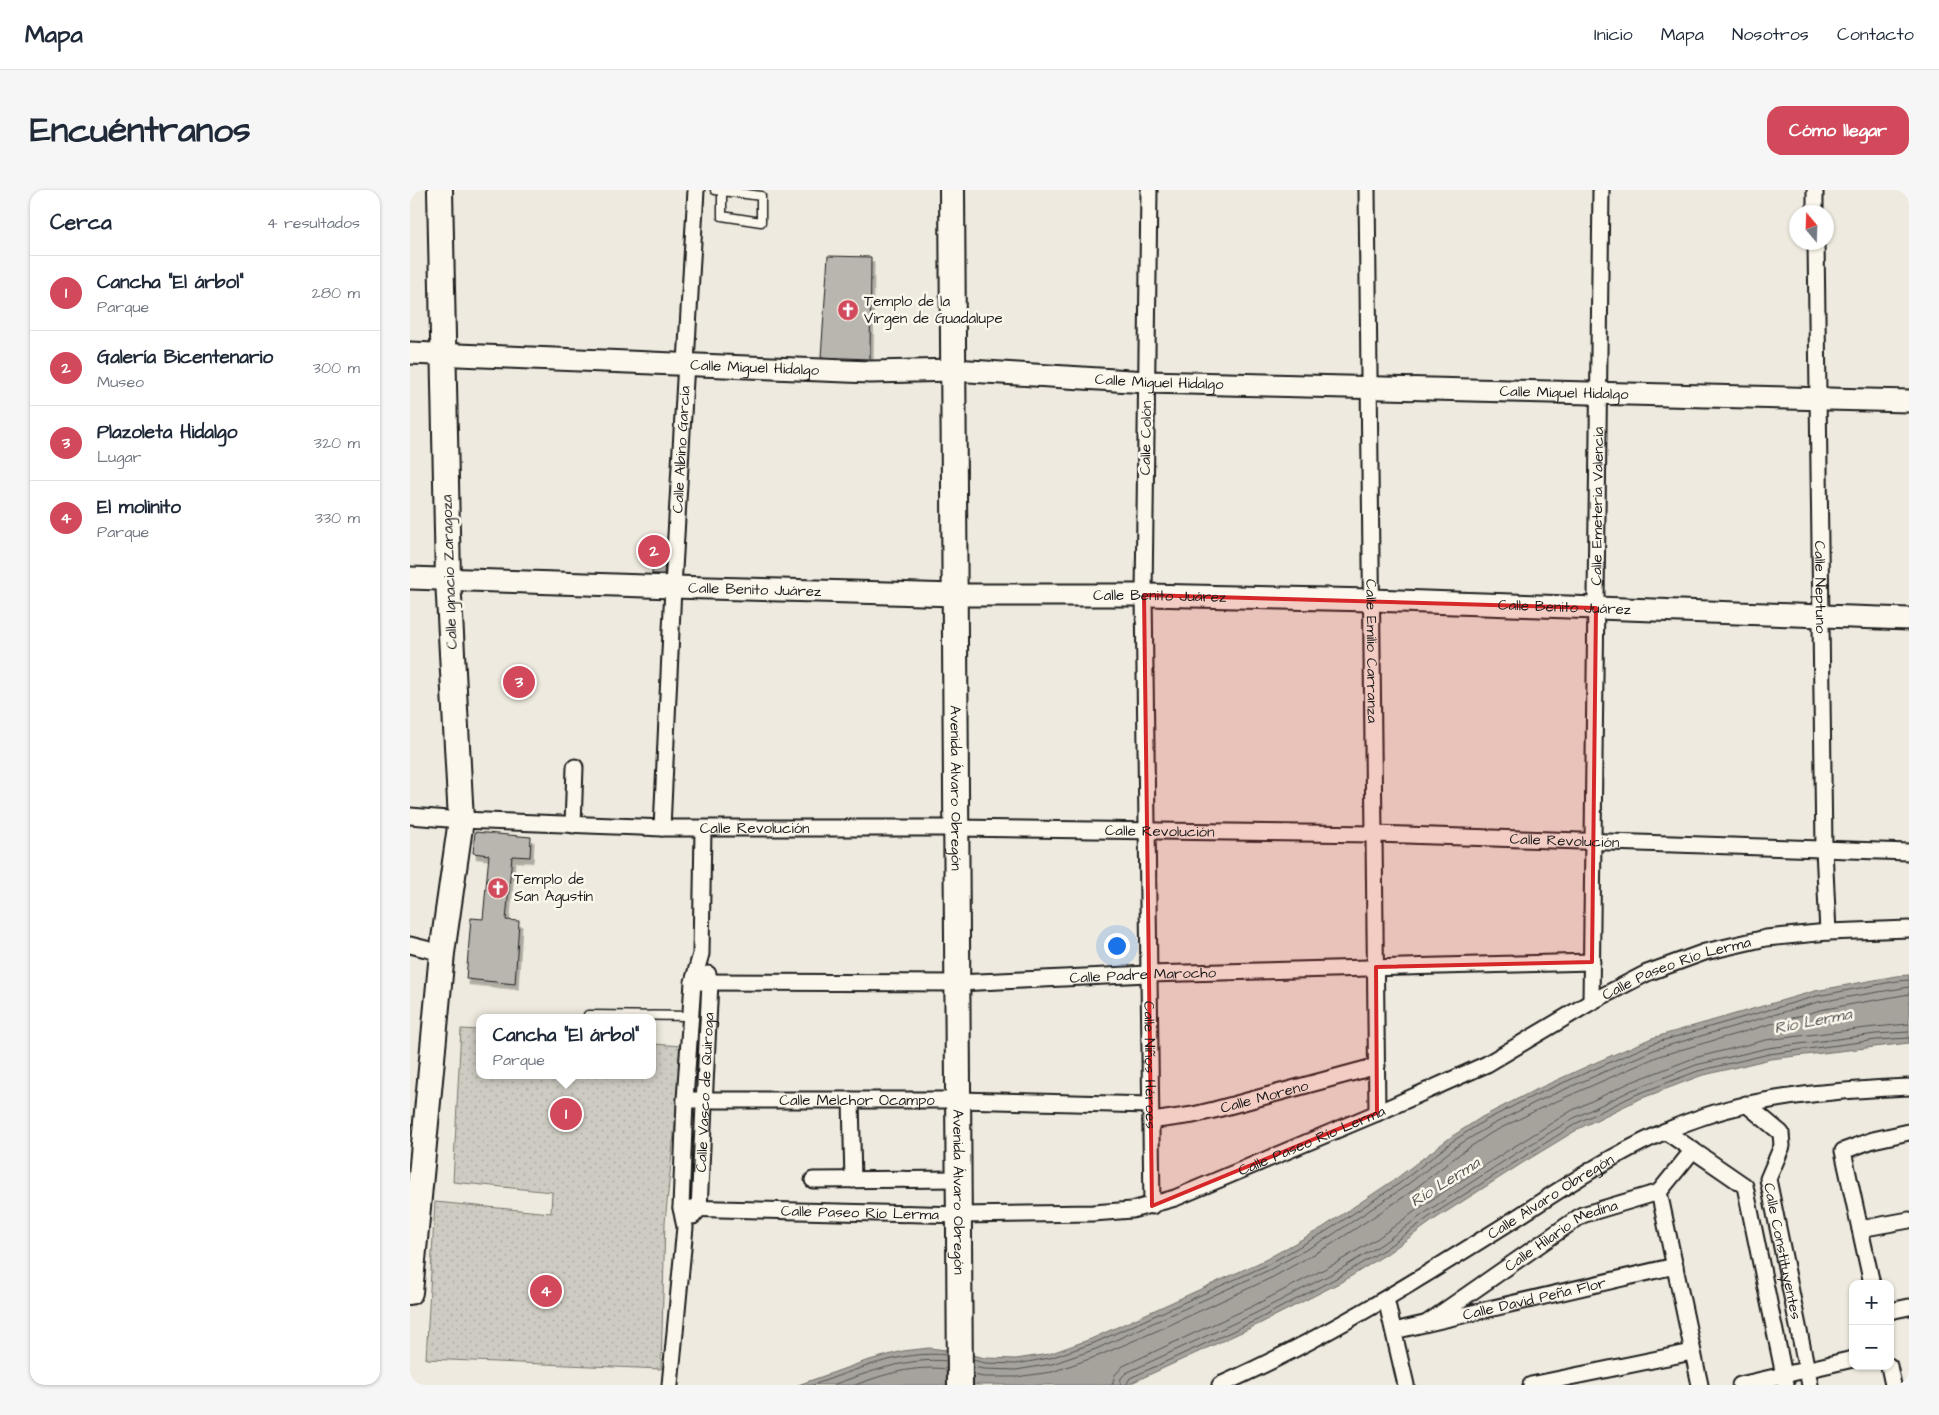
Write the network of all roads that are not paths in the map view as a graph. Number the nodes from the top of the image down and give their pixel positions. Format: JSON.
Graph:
{"nodes":[{"id":1,"x":440,"y":190,"type":"edge"},
{"id":2,"x":696,"y":190,"type":"edge"},
{"id":3,"x":952,"y":190,"type":"edge"},
{"id":4,"x":1149,"y":190,"type":"edge"},
{"id":5,"x":1366,"y":190,"type":"edge"},
{"id":6,"x":1601,"y":190,"type":"edge"},
{"id":7,"x":1815,"y":190,"type":"edge"},
{"id":8,"x":718,"y":191,"type":"edge"},
{"id":9,"x":1815,"y":205,"type":"edge"},
{"id":10,"x":1816,"y":250,"type":"edge"},
{"id":11,"x":410,"y":353,"type":"edge"},
{"id":12,"x":442,"y":355,"type":"junction"},
{"id":13,"x":686,"y":365,"type":"junction"},
{"id":14,"x":953,"y":370,"type":"junction"},
{"id":15,"x":1147,"y":382,"type":"junction"},
{"id":16,"x":1369,"y":387,"type":"junction"},
{"id":17,"x":1599,"y":393,"type":"junction"},
{"id":18,"x":1818,"y":399,"type":"junction"},
{"id":19,"x":1909,"y":401,"type":"edge"},
{"id":20,"x":410,"y":578,"type":"edge"},
{"id":21,"x":448,"y":579,"type":"junction"},
{"id":22,"x":673,"y":587,"type":"junction"},
{"id":23,"x":955,"y":595,"type":"junction"},
{"id":24,"x":1144,"y":595,"type":"junction"},
{"id":25,"x":1371,"y":600,"type":"junction"},
{"id":26,"x":1596,"y":608,"type":"junction"},
{"id":27,"x":1821,"y":616,"type":"junction"},
{"id":28,"x":1909,"y":619,"type":"edge"},
{"id":29,"x":575,"y":767,"type":"dead end"},
{"id":30,"x":410,"y":816,"type":"edge"},
{"id":31,"x":461,"y":820,"type":"junction"},
{"id":32,"x":573,"y":825,"type":"junction"},
{"id":33,"x":662,"y":828,"type":"junction"},
{"id":34,"x":957,"y":828,"type":"junction"},
{"id":35,"x":703,"y":829,"type":"junction"},
{"id":36,"x":1146,"y":831,"type":"junction"},
{"id":37,"x":1374,"y":834,"type":"junction"},
{"id":38,"x":1593,"y":842,"type":"junction"},
{"id":39,"x":1824,"y":849,"type":"junction"},
{"id":40,"x":1909,"y":852,"type":"edge"},
{"id":41,"x":1909,"y":930,"type":"edge"},
{"id":42,"x":1828,"y":932,"type":"junction"},
{"id":43,"x":410,"y":945,"type":"edge"},
{"id":44,"x":442,"y":953,"type":"junction"},
{"id":45,"x":702,"y":954,"type":"junction"},
{"id":46,"x":1592,"y":962,"type":"junction"},
{"id":47,"x":1376,"y":967,"type":"junction"},
{"id":48,"x":1148,"y":974,"type":"junction"},
{"id":49,"x":693,"y":982,"type":"junction"},
{"id":50,"x":710,"y":982,"type":"junction"},
{"id":51,"x":958,"y":983,"type":"junction"},
{"id":52,"x":1591,"y":1002,"type":"junction"},
{"id":53,"x":656,"y":1016,"type":"edge"},
{"id":54,"x":690,"y":1016,"type":"junction"},
{"id":55,"x":1377,"y":1066,"type":"junction"},
{"id":56,"x":1909,"y":1087,"type":"edge"},
{"id":57,"x":684,"y":1100,"type":"junction"},
{"id":58,"x":704,"y":1100,"type":"junction"},
{"id":59,"x":851,"y":1100,"type":"junction"},
{"id":60,"x":959,"y":1100,"type":"junction"},
{"id":61,"x":1746,"y":1104,"type":"junction"},
{"id":62,"x":1150,"y":1105,"type":"junction"},
{"id":63,"x":1377,"y":1114,"type":"junction"},
{"id":64,"x":1150,"y":1121,"type":"junction"},
{"id":65,"x":1665,"y":1131,"type":"junction"},
{"id":66,"x":1909,"y":1132,"type":"edge"},
{"id":67,"x":1693,"y":1150,"type":"junction"},
{"id":68,"x":960,"y":1179,"type":"junction"},
{"id":69,"x":1768,"y":1179,"type":"junction"},
{"id":70,"x":813,"y":1180,"type":"dead end"},
{"id":71,"x":853,"y":1180,"type":"junction"},
{"id":72,"x":1745,"y":1186,"type":"junction"},
{"id":73,"x":1659,"y":1192,"type":"junction"},
{"id":74,"x":1152,"y":1206,"type":"junction"},
{"id":75,"x":681,"y":1208,"type":"junction"},
{"id":76,"x":699,"y":1209,"type":"junction"},
{"id":77,"x":960,"y":1215,"type":"junction"},
{"id":78,"x":1909,"y":1220,"type":"edge"},
{"id":79,"x":685,"y":1227,"type":"junction"},
{"id":80,"x":1860,"y":1229,"type":"junction"},
{"id":81,"x":1674,"y":1266,"type":"junction"},
{"id":82,"x":1871,"y":1280,"type":"edge"},
{"id":83,"x":410,"y":1292,"type":"edge"},
{"id":84,"x":1386,"y":1299,"type":"junction"},
{"id":85,"x":1909,"y":1307,"type":"edge"},
{"id":86,"x":1894,"y":1310,"type":"edge"},
{"id":87,"x":1427,"y":1323,"type":"junction"},
{"id":88,"x":1394,"y":1331,"type":"junction"},
{"id":89,"x":1692,"y":1352,"type":"junction"},
{"id":90,"x":1849,"y":1360,"type":"edge"},
{"id":91,"x":1806,"y":1370,"type":"junction"},
{"id":92,"x":1890,"y":1370,"type":"edge"},
{"id":93,"x":1785,"y":1380,"type":"edge"},
{"id":94,"x":670,"y":1385,"type":"edge"},
{"id":95,"x":960,"y":1385,"type":"edge"},
{"id":96,"x":1220,"y":1385,"type":"edge"},
{"id":97,"x":1406,"y":1385,"type":"edge"},
{"id":98,"x":1531,"y":1385,"type":"edge"},
{"id":99,"x":1700,"y":1385,"type":"edge"},
{"id":100,"x":1740,"y":1385,"type":"edge"},
{"id":101,"x":1810,"y":1385,"type":"edge"},
{"id":102,"x":1893,"y":1385,"type":"edge"}],
"edges":[{"from":1,"to":12,"type":"main road","name":"Calle Ignacio Zaragoza"},
{"from":2,"to":13,"type":"street","name":"Calle Albino García"},
{"from":3,"to":14,"type":"main road","name":"Avenida Álvaro Obregón"},
{"from":4,"to":15,"type":"street","name":"Calle Colón"},
{"from":5,"to":16,"type":"street","name":"Calle Emilio Carranza"},
{"from":6,"to":17,"type":"street","name":"Calle Emeteria Valencia"},
{"from":7,"to":9,"type":"street"},
{"from":8,"to":8,"type":"lane"},
{"from":10,"to":18,"type":"street","name":"Calle Neptuno"},
{"from":11,"to":12,"type":"street","name":"Calle Miguel Hidalgo"},
{"from":12,"to":13,"type":"street","name":"Calle Miguel Hidalgo"},
{"from":12,"to":21,"type":"main road","name":"Calle Ignacio Zaragoza"},
{"from":13,"to":14,"type":"street","name":"Calle Miguel Hidalgo"},
{"from":13,"to":22,"type":"street","name":"Calle Albino García"},
{"from":14,"to":15,"type":"street","name":"Calle Miguel Hidalgo"},
{"from":14,"to":23,"type":"main road","name":"Avenida Álvaro Obregón"},
{"from":15,"to":16,"type":"street","name":"Calle Miguel Hidalgo"},
{"from":15,"to":24,"type":"street","name":"Calle Colón"},
{"from":16,"to":17,"type":"street","name":"Calle Miguel Hidalgo"},
{"from":16,"to":25,"type":"street","name":"Calle Emilio Carranza"},
{"from":17,"to":18,"type":"street","name":"Calle Miguel Hidalgo"},
{"from":17,"to":26,"type":"street","name":"Calle Emeteria Valencia"},
{"from":18,"to":19,"type":"street","name":"Calle Miguel Hidalgo"},
{"from":18,"to":27,"type":"street","name":"Calle Neptuno"},
{"from":20,"to":21,"type":"street","name":"Calle Benito Juárez"},
{"from":21,"to":22,"type":"street","name":"Calle Benito Juárez"},
{"from":21,"to":31,"type":"main road","name":"Calle Ignacio Zaragoza"},
{"from":22,"to":23,"type":"street","name":"Calle Benito Juárez"},
{"from":22,"to":33,"type":"street","name":"Calle Albino García"},
{"from":23,"to":24,"type":"street","name":"Calle Benito Juárez"},
{"from":23,"to":34,"type":"main road","name":"Avenida Álvaro Obregón"},
{"from":24,"to":25,"type":"street","name":"Calle Benito Juárez"},
{"from":24,"to":36,"type":"street","name":"Calle Niños Héroes"},
{"from":25,"to":26,"type":"street","name":"Calle Benito Juárez"},
{"from":25,"to":37,"type":"street","name":"Calle Emilio Carranza"},
{"from":26,"to":27,"type":"street","name":"Calle Benito Juárez"},
{"from":26,"to":38,"type":"street","name":"Calle Emeteria Valencia"},
{"from":27,"to":28,"type":"street","name":"Calle Benito Juárez"},
{"from":27,"to":39,"type":"street","name":"Calle Neptuno"},
{"from":29,"to":32,"type":"street"},
{"from":30,"to":31,"type":"street","name":"Calle Revolución"},
{"from":31,"to":32,"type":"street","name":"Calle Revolución"},
{"from":31,"to":44,"type":"main road","name":"Calle Ignacio Zaragoza"},
{"from":32,"to":33,"type":"street","name":"Calle Revolución"},
{"from":33,"to":35,"type":"street","name":"Calle Revolución"},
{"from":34,"to":35,"type":"street","name":"Calle Revolución"},
{"from":34,"to":36,"type":"street","name":"Calle Revolución"},
{"from":34,"to":51,"type":"main road","name":"Avenida Álvaro Obregón"},
{"from":35,"to":45,"type":"street","name":"Calle Vasco de Quiroga"},
{"from":36,"to":37,"type":"street","name":"Calle Revolución"},
{"from":36,"to":48,"type":"street","name":"Calle Niños Héroes"},
{"from":37,"to":38,"type":"street","name":"Calle Revolución"},
{"from":37,"to":47,"type":"street","name":"Calle Emilio Carranza"},
{"from":38,"to":39,"type":"street","name":"Calle Revolución"},
{"from":38,"to":46,"type":"street","name":"Calle Emeteria Valencia"},
{"from":39,"to":40,"type":"street","name":"Calle Revolución"},
{"from":39,"to":42,"type":"street","name":"Calle Neptuno"},
{"from":41,"to":42,"type":"street","name":"Calle Paseo Río Lerma"},
{"from":42,"to":52,"type":"street","name":"Calle Paseo Río Lerma"},
{"from":43,"to":44,"type":"street"},
{"from":44,"to":83,"type":"main road","name":"Calle Ignacio Zaragoza"},
{"from":45,"to":49,"type":"street","name":"Calle Vasco de Quiroga"},
{"from":45,"to":50,"type":"street","name":"Calle Vasco de Quiroga"},
{"from":46,"to":47,"type":"street","name":"Calle Padre Marocho"},
{"from":46,"to":52,"type":"street","name":"Calle Emeteria Valencia"},
{"from":47,"to":48,"type":"street","name":"Calle Padre Marocho"},
{"from":47,"to":55,"type":"street","name":"Calle Emilio Carranza"},
{"from":48,"to":51,"type":"street","name":"Calle Padre Marocho"},
{"from":48,"to":62,"type":"street","name":"Calle Niños Héroes"},
{"from":49,"to":50,"type":"street","name":"Calle Padre Marocho"},
{"from":49,"to":54,"type":"street","name":"Calle Vasco de Quiroga"},
{"from":50,"to":51,"type":"street","name":"Calle Padre Marocho"},
{"from":50,"to":58,"type":"street","name":"Calle Vasco de Quiroga"},
{"from":51,"to":60,"type":"main road","name":"Avenida Álvaro Obregón"},
{"from":52,"to":63,"type":"street","name":"Calle Paseo Río Lerma"},
{"from":53,"to":54,"type":"lane"},
{"from":54,"to":57,"type":"street","name":"Calle Vasco de Quiroga"},
{"from":55,"to":63,"type":"street","name":"Calle Emilio Carranza"},
{"from":55,"to":64,"type":"street","name":"Calle Moreno"},
{"from":56,"to":61,"type":"street","name":"Calle Álvaro Obregón"},
{"from":57,"to":58,"type":"street","name":"Calle Melchor Ocampo"},
{"from":57,"to":75,"type":"street","name":"Calle Vasco de Quiroga"},
{"from":58,"to":59,"type":"street","name":"Calle Melchor Ocampo"},
{"from":58,"to":76,"type":"street","name":"Calle Vasco de Quiroga"},
{"from":59,"to":60,"type":"street","name":"Calle Melchor Ocampo"},
{"from":59,"to":71,"type":"street"},
{"from":60,"to":62,"type":"street","name":"Calle Melchor Ocampo"},
{"from":60,"to":68,"type":"main road","name":"Avenida Álvaro Obregón"},
{"from":61,"to":65,"type":"street","name":"Calle Álvaro Obregón"},
{"from":61,"to":69,"type":"street","name":"Calle Constituyentes"},
{"from":62,"to":64,"type":"street","name":"Calle Niños Héroes"},
{"from":63,"to":74,"type":"street","name":"Calle Paseo Río Lerma"},
{"from":64,"to":74,"type":"street","name":"Calle Niños Héroes"},
{"from":65,"to":67,"type":"street","name":"Calle Constituyentes"},
{"from":65,"to":84,"type":"street","name":"Calle Álvaro Obregón"},
{"from":66,"to":80,"type":"street"},
{"from":67,"to":72,"type":"street","name":"Calle Constituyentes"},
{"from":67,"to":73,"type":"street"},
{"from":68,"to":71,"type":"street"},
{"from":68,"to":77,"type":"main road","name":"Avenida Álvaro Obregón"},
{"from":69,"to":72,"type":"street"},
{"from":69,"to":91,"type":"street","name":"Calle Constituyentes"},
{"from":70,"to":71,"type":"street"},
{"from":72,"to":93,"type":"street","name":"Calle Constituyentes"},
{"from":73,"to":81,"type":"street"},
{"from":73,"to":87,"type":"street","name":"Calle Hilario Medina"},
{"from":74,"to":77,"type":"street","name":"Calle Paseo Río Lerma"},
{"from":75,"to":76,"type":"street","name":"Calle Paseo Río Lerma"},
{"from":75,"to":79,"type":"street","name":"Calle Vasco de Quiroga"},
{"from":76,"to":77,"type":"street","name":"Calle Paseo Río Lerma"},
{"from":76,"to":79,"type":"street"},
{"from":77,"to":95,"type":"main road","name":"Avenida Álvaro Obregón"},
{"from":78,"to":80,"type":"street"},
{"from":79,"to":94,"type":"street","name":"Calle Vasco de Quiroga"},
{"from":80,"to":82,"type":"street"},
{"from":81,"to":87,"type":"street","name":"Calle David Peña Flor"},
{"from":81,"to":89,"type":"street"},
{"from":84,"to":88,"type":"street"},
{"from":84,"to":96,"type":"street","name":"Calle Álvaro Obregón"},
{"from":85,"to":86,"type":"street"},
{"from":87,"to":88,"type":"street","name":"Calle David Peña Flor"},
{"from":88,"to":97,"type":"street"},
{"from":89,"to":98,"type":"street"},
{"from":89,"to":99,"type":"street"},
{"from":90,"to":91,"type":"street"},
{"from":91,"to":93,"type":"street"},
{"from":91,"to":101,"type":"street","name":"Calle Constituyentes"},
{"from":92,"to":102,"type":"street"},
{"from":93,"to":100,"type":"street"}]}
